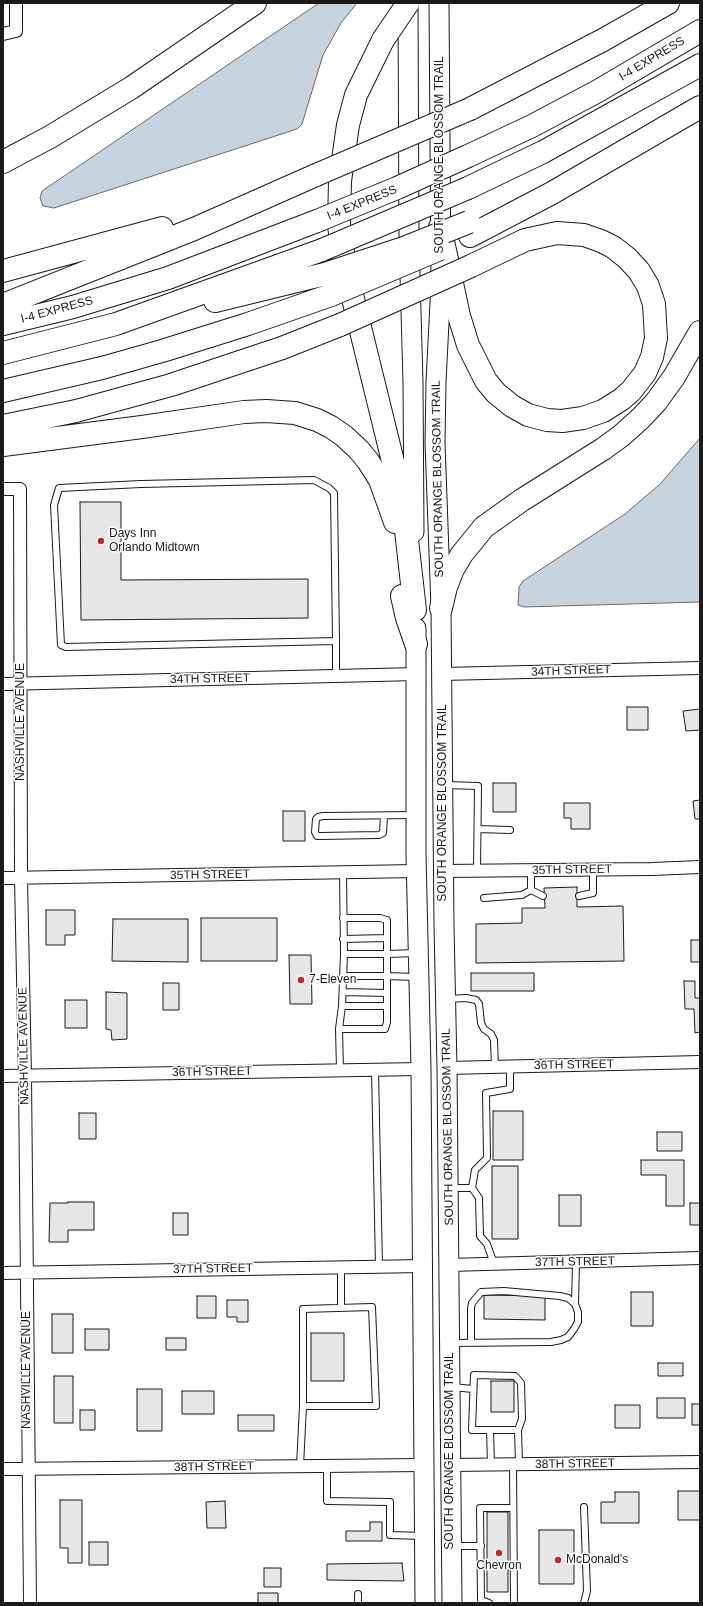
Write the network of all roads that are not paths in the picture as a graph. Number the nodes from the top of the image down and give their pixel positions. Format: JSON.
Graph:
{"nodes":[{"id":1,"x":16,"y":3,"type":"edge"},
{"id":2,"x":255,"y":3,"type":"edge"},
{"id":3,"x":408,"y":3,"type":"edge"},
{"id":4,"x":439,"y":3,"type":"edge"},
{"id":5,"x":668,"y":3,"type":"edge"},
{"id":6,"x":700,"y":31,"type":"edge"},
{"id":7,"x":3,"y":34,"type":"edge"},
{"id":8,"x":700,"y":65,"type":"edge"},
{"id":9,"x":700,"y":107,"type":"edge"},
{"id":10,"x":3,"y":162,"type":"edge"},
{"id":11,"x":316,"y":175,"type":"junction"},
{"id":12,"x":440,"y":226,"type":"junction"},
{"id":13,"x":470,"y":229,"type":"junction"},
{"id":14,"x":3,"y":271,"type":"edge"},
{"id":15,"x":3,"y":305,"type":"edge"},
{"id":16,"x":3,"y":324,"type":"edge"},
{"id":17,"x":116,"y":324,"type":"junction"},
{"id":18,"x":700,"y":332,"type":"edge"},
{"id":19,"x":3,"y":352,"type":"edge"},
{"id":20,"x":3,"y":391,"type":"edge"},
{"id":21,"x":3,"y":426,"type":"edge"},
{"id":22,"x":3,"y":445,"type":"edge"},
{"id":23,"x":3,"y":489,"type":"edge"},
{"id":24,"x":441,"y":608,"type":"junction"},
{"id":25,"x":415,"y":610,"type":"junction"},
{"id":26,"x":336,"y":641,"type":"junction"},
{"id":27,"x":416,"y":644,"type":"junction"},
{"id":28,"x":700,"y":668,"type":"edge"},
{"id":29,"x":417,"y":674,"type":"junction"},
{"id":30,"x":442,"y":674,"type":"junction"},
{"id":31,"x":336,"y":676,"type":"junction"},
{"id":32,"x":3,"y":684,"type":"edge"},
{"id":33,"x":21,"y":684,"type":"junction"},
{"id":34,"x":443,"y":785,"type":"junction"},
{"id":35,"x":416,"y":815,"type":"junction"},
{"id":36,"x":384,"y":816,"type":"junction"},
{"id":37,"x":478,"y":829,"type":"junction"},
{"id":38,"x":510,"y":830,"type":"dead end"},
{"id":39,"x":700,"y":866,"type":"edge"},
{"id":40,"x":531,"y":870,"type":"junction"},
{"id":41,"x":593,"y":870,"type":"junction"},
{"id":42,"x":417,"y":871,"type":"junction"},
{"id":43,"x":443,"y":871,"type":"junction"},
{"id":44,"x":477,"y":871,"type":"junction"},
{"id":45,"x":343,"y":872,"type":"junction"},
{"id":46,"x":3,"y":878,"type":"edge"},
{"id":47,"x":21,"y":878,"type":"junction"},
{"id":48,"x":531,"y":890,"type":"junction"},
{"id":49,"x":543,"y":896,"type":"dead end"},
{"id":50,"x":579,"y":896,"type":"dead end"},
{"id":51,"x":484,"y":898,"type":"dead end"},
{"id":52,"x":343,"y":918,"type":"junction"},
{"id":53,"x":387,"y":938,"type":"junction"},
{"id":54,"x":343,"y":939,"type":"junction"},
{"id":55,"x":419,"y":953,"type":"junction"},
{"id":56,"x":344,"y":954,"type":"junction"},
{"id":57,"x":387,"y":954,"type":"junction"},
{"id":58,"x":343,"y":976,"type":"junction"},
{"id":59,"x":387,"y":976,"type":"junction"},
{"id":60,"x":419,"y":977,"type":"junction"},
{"id":61,"x":343,"y":992,"type":"junction"},
{"id":62,"x":387,"y":993,"type":"junction"},
{"id":63,"x":446,"y":999,"type":"junction"},
{"id":64,"x":342,"y":1006,"type":"junction"},
{"id":65,"x":387,"y":1006,"type":"junction"},
{"id":66,"x":339,"y":1029,"type":"junction"},
{"id":67,"x":446,"y":1033,"type":"junction"},
{"id":68,"x":700,"y":1062,"type":"edge"},
{"id":69,"x":495,"y":1067,"type":"junction"},
{"id":70,"x":510,"y":1067,"type":"junction"},
{"id":71,"x":448,"y":1068,"type":"junction"},
{"id":72,"x":375,"y":1069,"type":"junction"},
{"id":73,"x":421,"y":1069,"type":"junction"},
{"id":74,"x":340,"y":1070,"type":"junction"},
{"id":75,"x":3,"y":1076,"type":"edge"},
{"id":76,"x":25,"y":1076,"type":"junction"},
{"id":77,"x":449,"y":1188,"type":"junction"},
{"id":78,"x":472,"y":1188,"type":"junction"},
{"id":79,"x":700,"y":1258,"type":"edge"},
{"id":80,"x":576,"y":1262,"type":"junction"},
{"id":81,"x":494,"y":1264,"type":"junction"},
{"id":82,"x":449,"y":1265,"type":"junction"},
{"id":83,"x":379,"y":1266,"type":"junction"},
{"id":84,"x":423,"y":1266,"type":"junction"},
{"id":85,"x":341,"y":1267,"type":"junction"},
{"id":86,"x":26,"y":1272,"type":"junction"},
{"id":87,"x":3,"y":1273,"type":"edge"},
{"id":88,"x":575,"y":1304,"type":"junction"},
{"id":89,"x":342,"y":1307,"type":"junction"},
{"id":90,"x":450,"y":1343,"type":"junction"},
{"id":91,"x":471,"y":1343,"type":"junction"},
{"id":92,"x":451,"y":1387,"type":"junction"},
{"id":93,"x":473,"y":1388,"type":"junction"},
{"id":94,"x":303,"y":1406,"type":"junction"},
{"id":95,"x":490,"y":1430,"type":"junction"},
{"id":96,"x":518,"y":1430,"type":"junction"},
{"id":97,"x":700,"y":1462,"type":"edge"},
{"id":98,"x":451,"y":1464,"type":"junction"},
{"id":99,"x":491,"y":1464,"type":"junction"},
{"id":100,"x":516,"y":1464,"type":"junction"},
{"id":101,"x":425,"y":1465,"type":"junction"},
{"id":102,"x":300,"y":1466,"type":"junction"},
{"id":103,"x":327,"y":1466,"type":"junction"},
{"id":104,"x":28,"y":1468,"type":"junction"},
{"id":105,"x":3,"y":1469,"type":"edge"},
{"id":106,"x":584,"y":1507,"type":"dead end"},
{"id":107,"x":513,"y":1508,"type":"junction"},
{"id":108,"x":425,"y":1536,"type":"junction"},
{"id":109,"x":451,"y":1546,"type":"junction"},
{"id":110,"x":481,"y":1546,"type":"junction"},
{"id":111,"x":358,"y":1594,"type":"dead end"},
{"id":112,"x":30,"y":1603,"type":"edge"},
{"id":113,"x":358,"y":1603,"type":"edge"},
{"id":114,"x":425,"y":1603,"type":"edge"},
{"id":115,"x":452,"y":1603,"type":"edge"},
{"id":116,"x":489,"y":1603,"type":"edge"},
{"id":117,"x":514,"y":1603,"type":"edge"},
{"id":118,"x":584,"y":1603,"type":"edge"}],
"edges":[{"from":1,"to":7,"type":"street"},
{"from":2,"to":10,"type":"highway"},
{"from":3,"to":25,"type":"main road","name":"SOUTH ORANGE BLOSSOM TRAIL"},
{"from":3,"to":25,"type":"highway","bridge":true},
{"from":4,"to":12,"type":"main road","name":"SOUTH ORANGE BLOSSOM TRAIL"},
{"from":5,"to":11,"type":"highway","bridge":true},
{"from":6,"to":16,"type":"highway","name":"I-4 EXPRESS","bridge":true},
{"from":8,"to":17,"type":"highway","bridge":true},
{"from":9,"to":13,"type":"highway"},
{"from":11,"to":14,"type":"highway"},
{"from":11,"to":15,"type":"highway"},
{"from":12,"to":21,"type":"highway","bridge":true},
{"from":12,"to":24,"type":"main road","name":"SOUTH ORANGE BLOSSOM TRAIL"},
{"from":13,"to":17,"type":"highway","bridge":true},
{"from":13,"to":20,"type":"highway","bridge":true},
{"from":17,"to":19,"type":"highway"},
{"from":18,"to":24,"type":"highway"},
{"from":22,"to":27,"type":"highway"},
{"from":23,"to":33,"type":"street","name":"NASHVILLE AVENUE"},
{"from":24,"to":30,"type":"main road","name":"SOUTH ORANGE BLOSSOM TRAIL"},
{"from":25,"to":27,"type":"main road","name":"SOUTH ORANGE BLOSSOM TRAIL"},
{"from":26,"to":26,"type":"lane"},
{"from":26,"to":31,"type":"lane"},
{"from":27,"to":29,"type":"main road","name":"SOUTH ORANGE BLOSSOM TRAIL"},
{"from":28,"to":30,"type":"street","name":"34TH STREET"},
{"from":29,"to":31,"type":"street","name":"34TH STREET"},
{"from":29,"to":35,"type":"main road","name":"SOUTH ORANGE BLOSSOM TRAIL"},
{"from":29,"to":43,"type":"main road"},
{"from":30,"to":34,"type":"main road","name":"SOUTH ORANGE BLOSSOM TRAIL"},
{"from":31,"to":33,"type":"street","name":"34TH STREET"},
{"from":32,"to":33,"type":"street","name":"34TH STREET"},
{"from":33,"to":47,"type":"street","name":"NASHVILLE AVENUE"},
{"from":34,"to":37,"type":"lane"},
{"from":34,"to":43,"type":"main road","name":"SOUTH ORANGE BLOSSOM TRAIL"},
{"from":35,"to":36,"type":"lane"},
{"from":35,"to":42,"type":"main road","name":"SOUTH ORANGE BLOSSOM TRAIL"},
{"from":36,"to":36,"type":"lane"},
{"from":37,"to":38,"type":"lane"},
{"from":37,"to":44,"type":"lane"},
{"from":39,"to":41,"type":"street","name":"35TH STREET"},
{"from":40,"to":41,"type":"street","name":"35TH STREET"},
{"from":40,"to":44,"type":"street","name":"35TH STREET"},
{"from":40,"to":48,"type":"lane"},
{"from":41,"to":50,"type":"lane"},
{"from":42,"to":45,"type":"street","name":"35TH STREET"},
{"from":42,"to":55,"type":"main road","name":"SOUTH ORANGE BLOSSOM TRAIL"},
{"from":42,"to":67,"type":"main road"},
{"from":43,"to":44,"type":"street","name":"35TH STREET"},
{"from":43,"to":63,"type":"main road","name":"SOUTH ORANGE BLOSSOM TRAIL"},
{"from":45,"to":47,"type":"street","name":"35TH STREET"},
{"from":45,"to":52,"type":"lane"},
{"from":46,"to":47,"type":"street","name":"35TH STREET"},
{"from":47,"to":76,"type":"street","name":"NASHVILLE AVENUE"},
{"from":48,"to":49,"type":"lane"},
{"from":48,"to":51,"type":"lane"},
{"from":52,"to":53,"type":"lane"},
{"from":52,"to":54,"type":"lane"},
{"from":53,"to":54,"type":"lane"},
{"from":53,"to":57,"type":"lane"},
{"from":54,"to":56,"type":"lane"},
{"from":55,"to":57,"type":"lane"},
{"from":55,"to":60,"type":"main road","name":"SOUTH ORANGE BLOSSOM TRAIL"},
{"from":56,"to":57,"type":"lane"},
{"from":56,"to":58,"type":"lane"},
{"from":57,"to":59,"type":"lane"},
{"from":58,"to":59,"type":"lane"},
{"from":58,"to":61,"type":"lane"},
{"from":59,"to":60,"type":"lane"},
{"from":59,"to":62,"type":"lane"},
{"from":60,"to":73,"type":"main road","name":"SOUTH ORANGE BLOSSOM TRAIL"},
{"from":61,"to":62,"type":"lane"},
{"from":61,"to":64,"type":"lane"},
{"from":62,"to":65,"type":"lane"},
{"from":63,"to":67,"type":"main road","name":"SOUTH ORANGE BLOSSOM TRAIL"},
{"from":63,"to":69,"type":"lane"},
{"from":64,"to":65,"type":"lane"},
{"from":64,"to":66,"type":"lane"},
{"from":65,"to":66,"type":"lane"},
{"from":66,"to":74,"type":"lane"},
{"from":67,"to":71,"type":"main road","name":"SOUTH ORANGE BLOSSOM TRAIL"},
{"from":68,"to":70,"type":"street","name":"36TH STREET"},
{"from":69,"to":70,"type":"street","name":"36TH STREET"},
{"from":69,"to":71,"type":"street","name":"36TH STREET"},
{"from":70,"to":78,"type":"lane"},
{"from":71,"to":77,"type":"main road","name":"SOUTH ORANGE BLOSSOM TRAIL"},
{"from":72,"to":73,"type":"street","name":"36TH STREET"},
{"from":72,"to":74,"type":"street","name":"36TH STREET"},
{"from":72,"to":83,"type":"lane"},
{"from":73,"to":84,"type":"main road","name":"SOUTH ORANGE BLOSSOM TRAIL"},
{"from":74,"to":76,"type":"street","name":"36TH STREET"},
{"from":75,"to":76,"type":"street","name":"36TH STREET"},
{"from":76,"to":86,"type":"street","name":"NASHVILLE AVENUE"},
{"from":77,"to":78,"type":"lane"},
{"from":77,"to":82,"type":"main road","name":"SOUTH ORANGE BLOSSOM TRAIL"},
{"from":78,"to":81,"type":"lane"},
{"from":79,"to":80,"type":"street","name":"37TH STREET"},
{"from":80,"to":81,"type":"street","name":"37TH STREET"},
{"from":80,"to":88,"type":"lane"},
{"from":81,"to":82,"type":"street","name":"37TH STREET"},
{"from":82,"to":90,"type":"main road","name":"SOUTH ORANGE BLOSSOM TRAIL"},
{"from":83,"to":84,"type":"street","name":"37TH STREET"},
{"from":83,"to":85,"type":"street","name":"37TH STREET"},
{"from":84,"to":101,"type":"main road","name":"SOUTH ORANGE BLOSSOM TRAIL"},
{"from":85,"to":86,"type":"street","name":"37TH STREET"},
{"from":85,"to":89,"type":"lane"},
{"from":86,"to":87,"type":"street","name":"37TH STREET"},
{"from":86,"to":104,"type":"street","name":"NASHVILLE AVENUE"},
{"from":88,"to":91,"type":"lane"},
{"from":88,"to":91,"type":"lane"},
{"from":89,"to":94,"type":"lane"},
{"from":89,"to":94,"type":"lane"},
{"from":90,"to":91,"type":"lane"},
{"from":90,"to":92,"type":"main road","name":"SOUTH ORANGE BLOSSOM TRAIL"},
{"from":92,"to":93,"type":"lane"},
{"from":92,"to":98,"type":"main road","name":"SOUTH ORANGE BLOSSOM TRAIL"},
{"from":93,"to":95,"type":"lane"},
{"from":93,"to":96,"type":"lane"},
{"from":94,"to":102,"type":"lane"},
{"from":95,"to":96,"type":"lane"},
{"from":95,"to":99,"type":"lane"},
{"from":96,"to":100,"type":"lane"},
{"from":97,"to":100,"type":"street","name":"38TH STREET"},
{"from":98,"to":99,"type":"street","name":"38TH STREET"},
{"from":98,"to":109,"type":"main road","name":"SOUTH ORANGE BLOSSOM TRAIL"},
{"from":99,"to":100,"type":"street","name":"38TH STREET"},
{"from":100,"to":107,"type":"lane"},
{"from":101,"to":103,"type":"street","name":"38TH STREET"},
{"from":101,"to":108,"type":"main road","name":"SOUTH ORANGE BLOSSOM TRAIL"},
{"from":102,"to":103,"type":"street","name":"38TH STREET"},
{"from":102,"to":104,"type":"street","name":"38TH STREET"},
{"from":103,"to":108,"type":"lane"},
{"from":104,"to":105,"type":"street","name":"38TH STREET"},
{"from":104,"to":112,"type":"street","name":"NASHVILLE AVENUE"},
{"from":106,"to":118,"type":"lane"},
{"from":107,"to":110,"type":"lane"},
{"from":107,"to":117,"type":"lane"},
{"from":108,"to":114,"type":"main road","name":"SOUTH ORANGE BLOSSOM TRAIL"},
{"from":109,"to":110,"type":"lane"},
{"from":109,"to":115,"type":"main road","name":"SOUTH ORANGE BLOSSOM TRAIL"},
{"from":110,"to":116,"type":"lane"},
{"from":111,"to":113,"type":"lane"}]}
